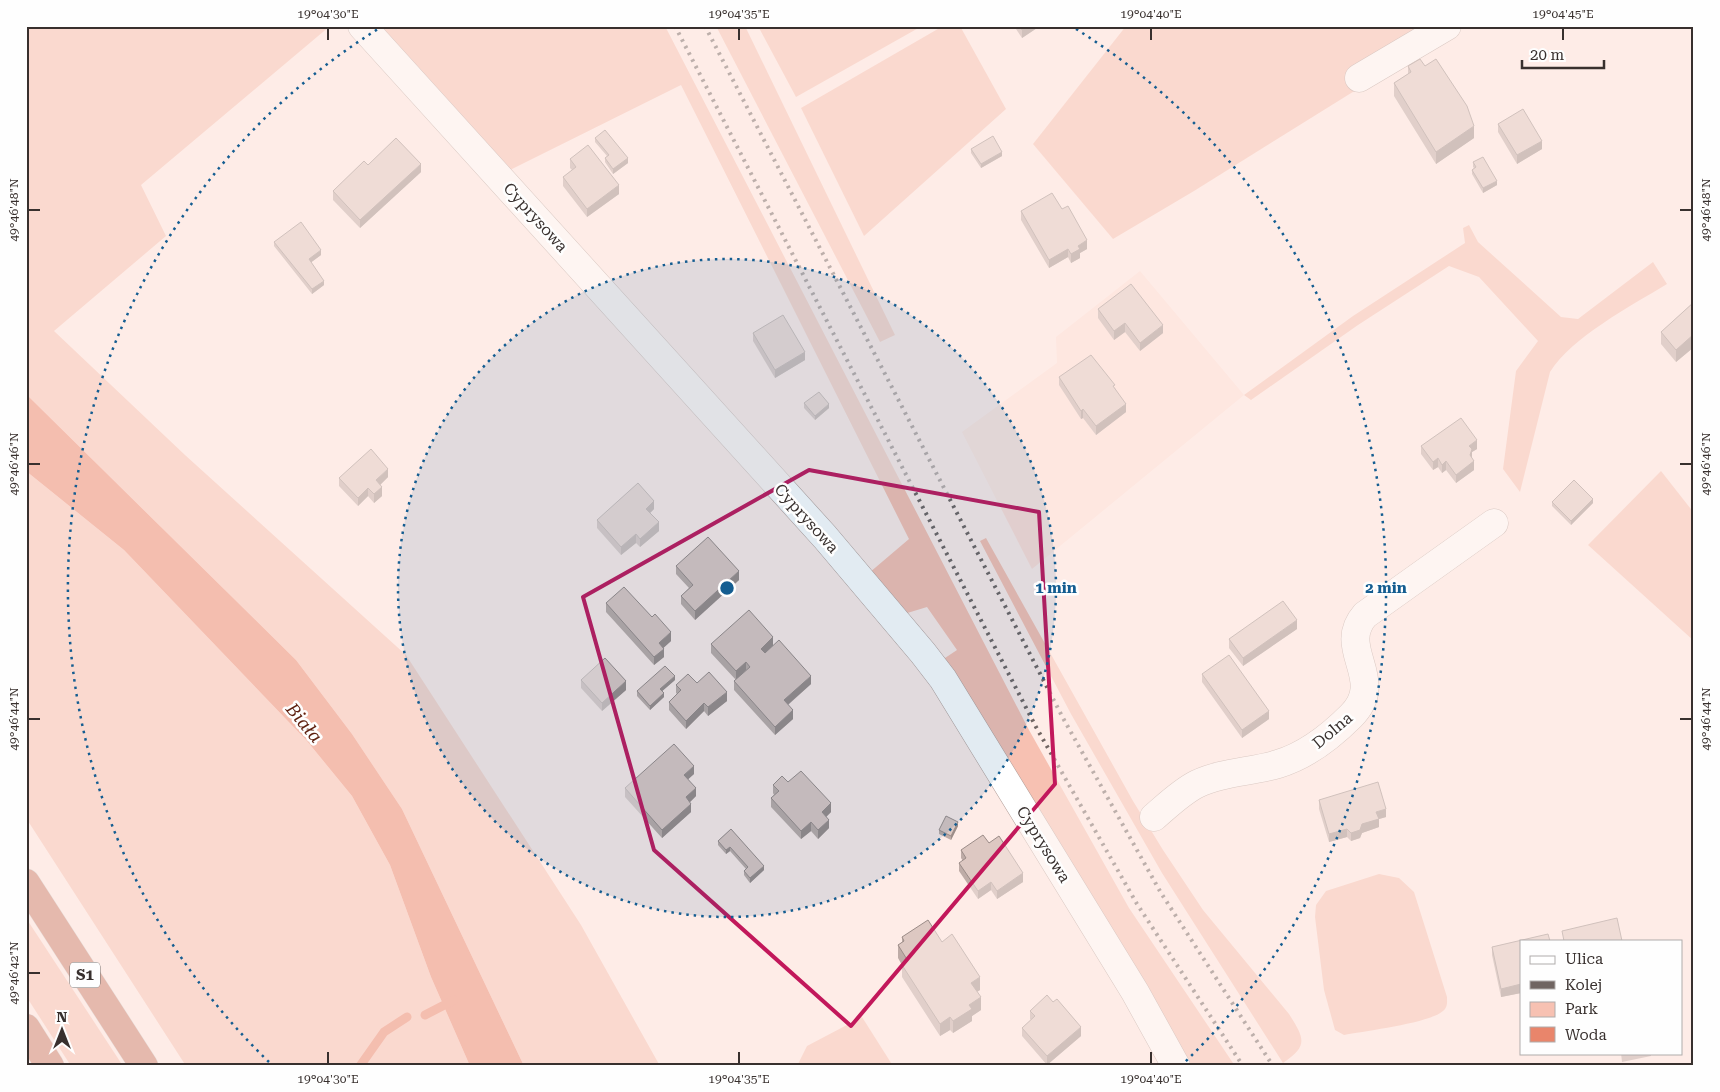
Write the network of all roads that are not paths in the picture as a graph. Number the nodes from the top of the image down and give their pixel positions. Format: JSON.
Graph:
{"nodes":[{"id":1,"x":362,"y":26,"type":"edge"},
{"id":2,"x":1447,"y":26,"type":"edge"},
{"id":3,"x":1359,"y":78,"type":"dead end"},
{"id":4,"x":1494,"y":523,"type":"dead end"},
{"id":5,"x":1154,"y":817,"type":"dead end"},
{"id":6,"x":26,"y":883,"type":"edge"},
{"id":7,"x":26,"y":1028,"type":"edge"},
{"id":8,"x":50,"y":1066,"type":"edge"},
{"id":9,"x":144,"y":1066,"type":"edge"},
{"id":10,"x":1176,"y":1066,"type":"edge"}],
"edges":[{"from":1,"to":10,"type":"street","name":"Cyprysowa"},
{"from":2,"to":3,"type":"street"},
{"from":4,"to":5,"type":"street","name":"Dolna"},
{"from":6,"to":9,"type":"highway","number":"S1"},
{"from":7,"to":8,"type":"highway"}]}
